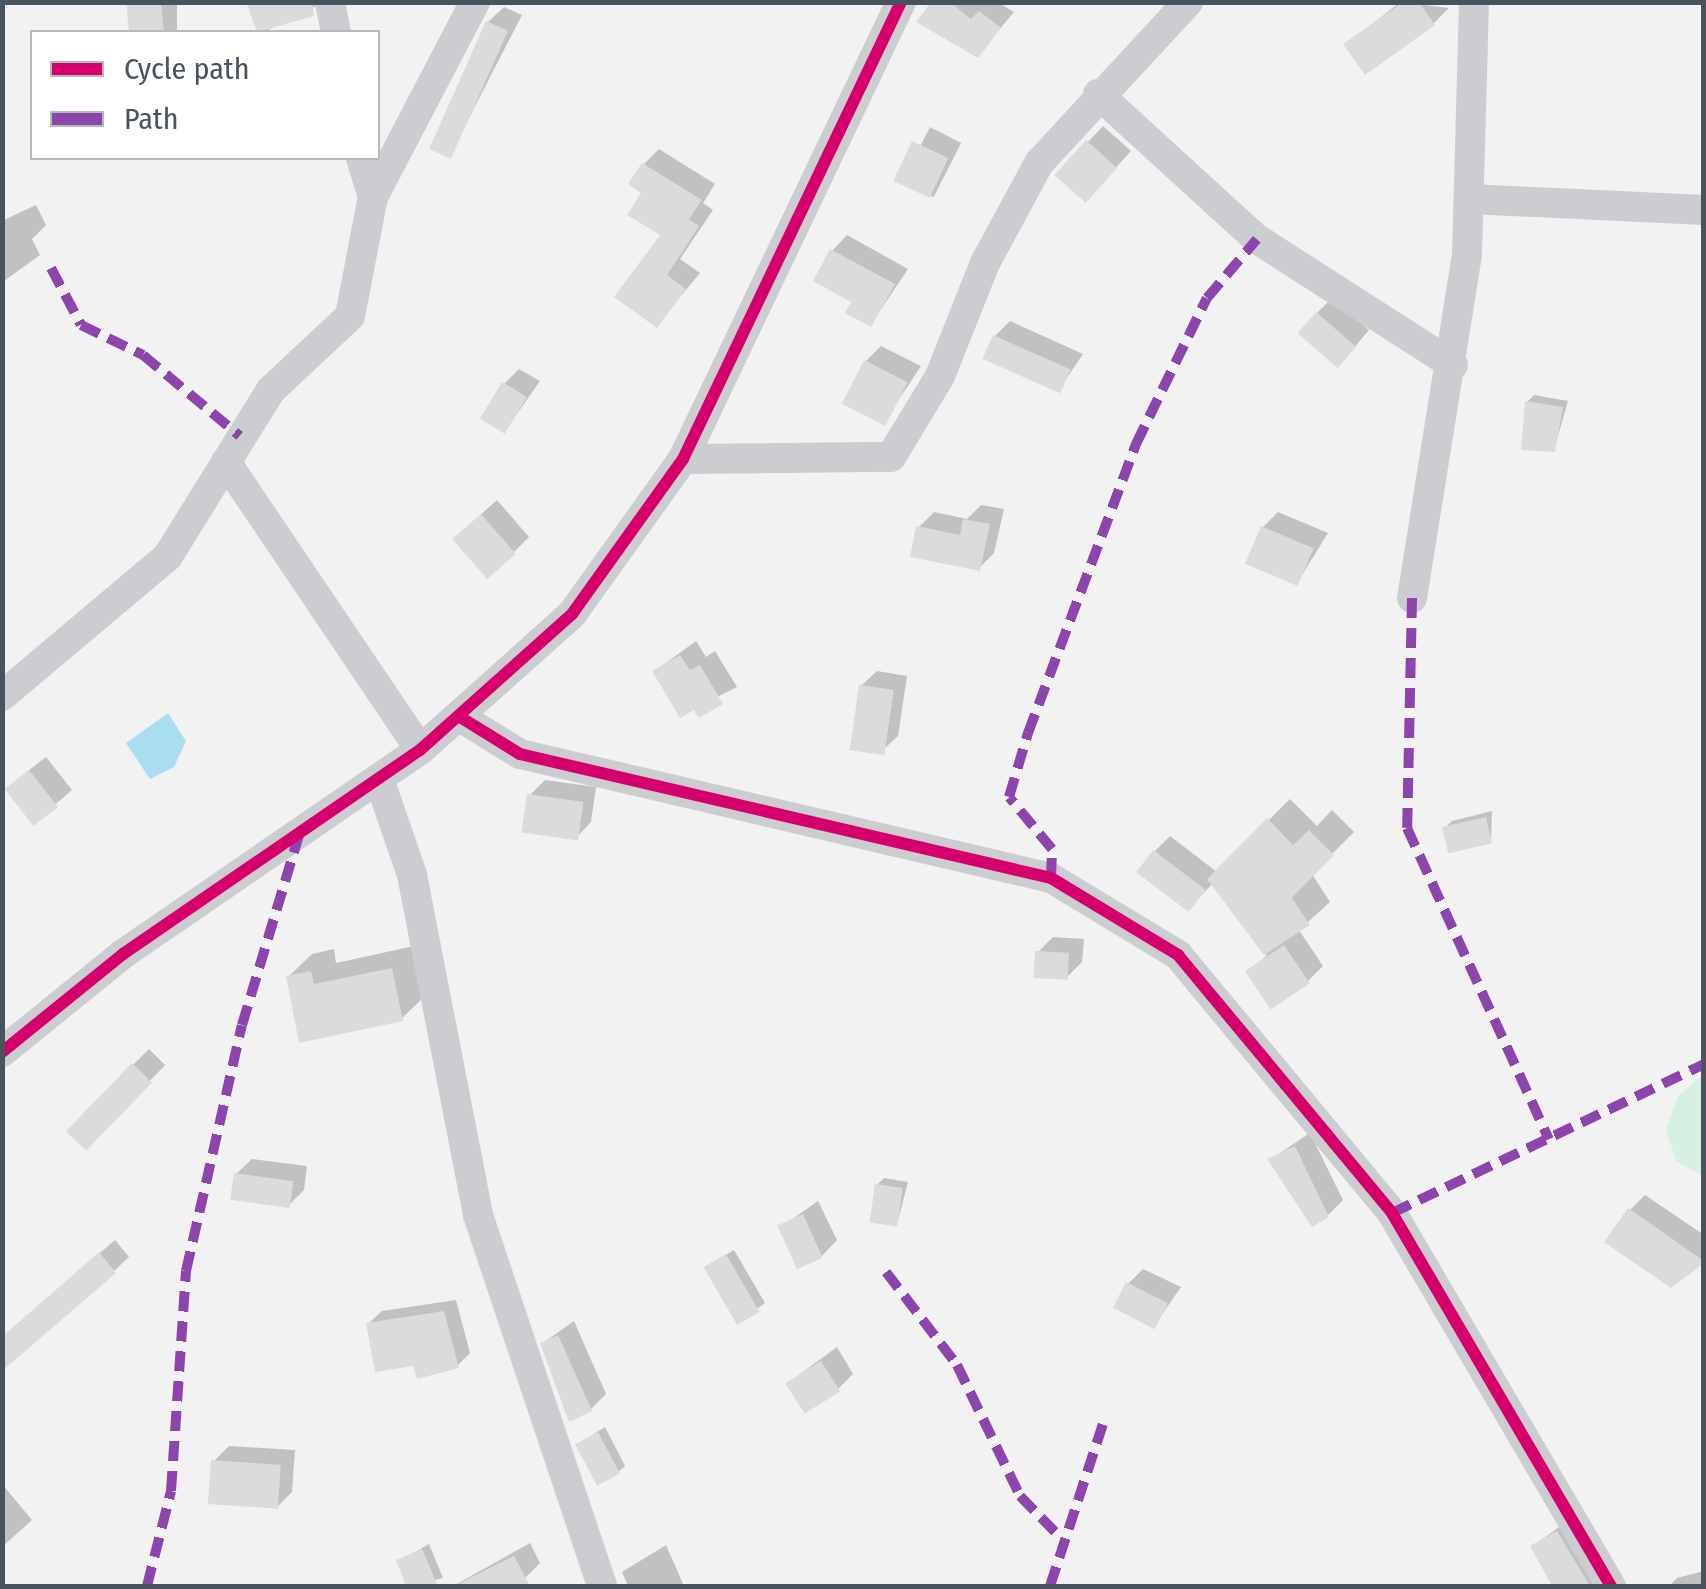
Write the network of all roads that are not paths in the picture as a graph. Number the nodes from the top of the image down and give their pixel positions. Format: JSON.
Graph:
{"nodes":[{"id":1,"x":330,"y":2,"type":"edge"},
{"id":2,"x":474,"y":2,"type":"edge"},
{"id":3,"x":901,"y":2,"type":"edge"},
{"id":4,"x":1188,"y":2,"type":"edge"},
{"id":5,"x":1474,"y":2,"type":"edge"},
{"id":6,"x":336,"y":30,"type":"edge"},
{"id":7,"x":1098,"y":94,"type":"junction"},
{"id":8,"x":362,"y":160,"type":"edge"},
{"id":9,"x":373,"y":197,"type":"junction"},
{"id":10,"x":1468,"y":200,"type":"junction"},
{"id":11,"x":1704,"y":210,"type":"edge"},
{"id":12,"x":1453,"y":365,"type":"junction"},
{"id":13,"x":683,"y":459,"type":"junction"},
{"id":14,"x":226,"y":462,"type":"junction"},
{"id":15,"x":1412,"y":598,"type":"dead end"},
{"id":16,"x":2,"y":696,"type":"edge"},
{"id":17,"x":460,"y":716,"type":"junction"},
{"id":18,"x":420,"y":750,"type":"junction"},
{"id":19,"x":379,"y":779,"type":"junction"},
{"id":20,"x":2,"y":1052,"type":"edge"},
{"id":21,"x":602,"y":1586,"type":"edge"},
{"id":22,"x":1611,"y":1586,"type":"edge"}],
"edges":[{"from":1,"to":6,"type":"street"},
{"from":2,"to":9,"type":"street"},
{"from":3,"to":13,"type":"street"},
{"from":4,"to":7,"type":"street"},
{"from":5,"to":10,"type":"street"},
{"from":7,"to":12,"type":"street"},
{"from":7,"to":13,"type":"street"},
{"from":8,"to":9,"type":"street"},
{"from":9,"to":14,"type":"street"},
{"from":10,"to":11,"type":"street"},
{"from":10,"to":12,"type":"street"},
{"from":12,"to":15,"type":"street"},
{"from":13,"to":17,"type":"street"},
{"from":14,"to":16,"type":"street"},
{"from":14,"to":18,"type":"street"},
{"from":17,"to":18,"type":"street"},
{"from":17,"to":22,"type":"street"},
{"from":18,"to":19,"type":"street"},
{"from":19,"to":20,"type":"street"},
{"from":19,"to":21,"type":"street"}]}
